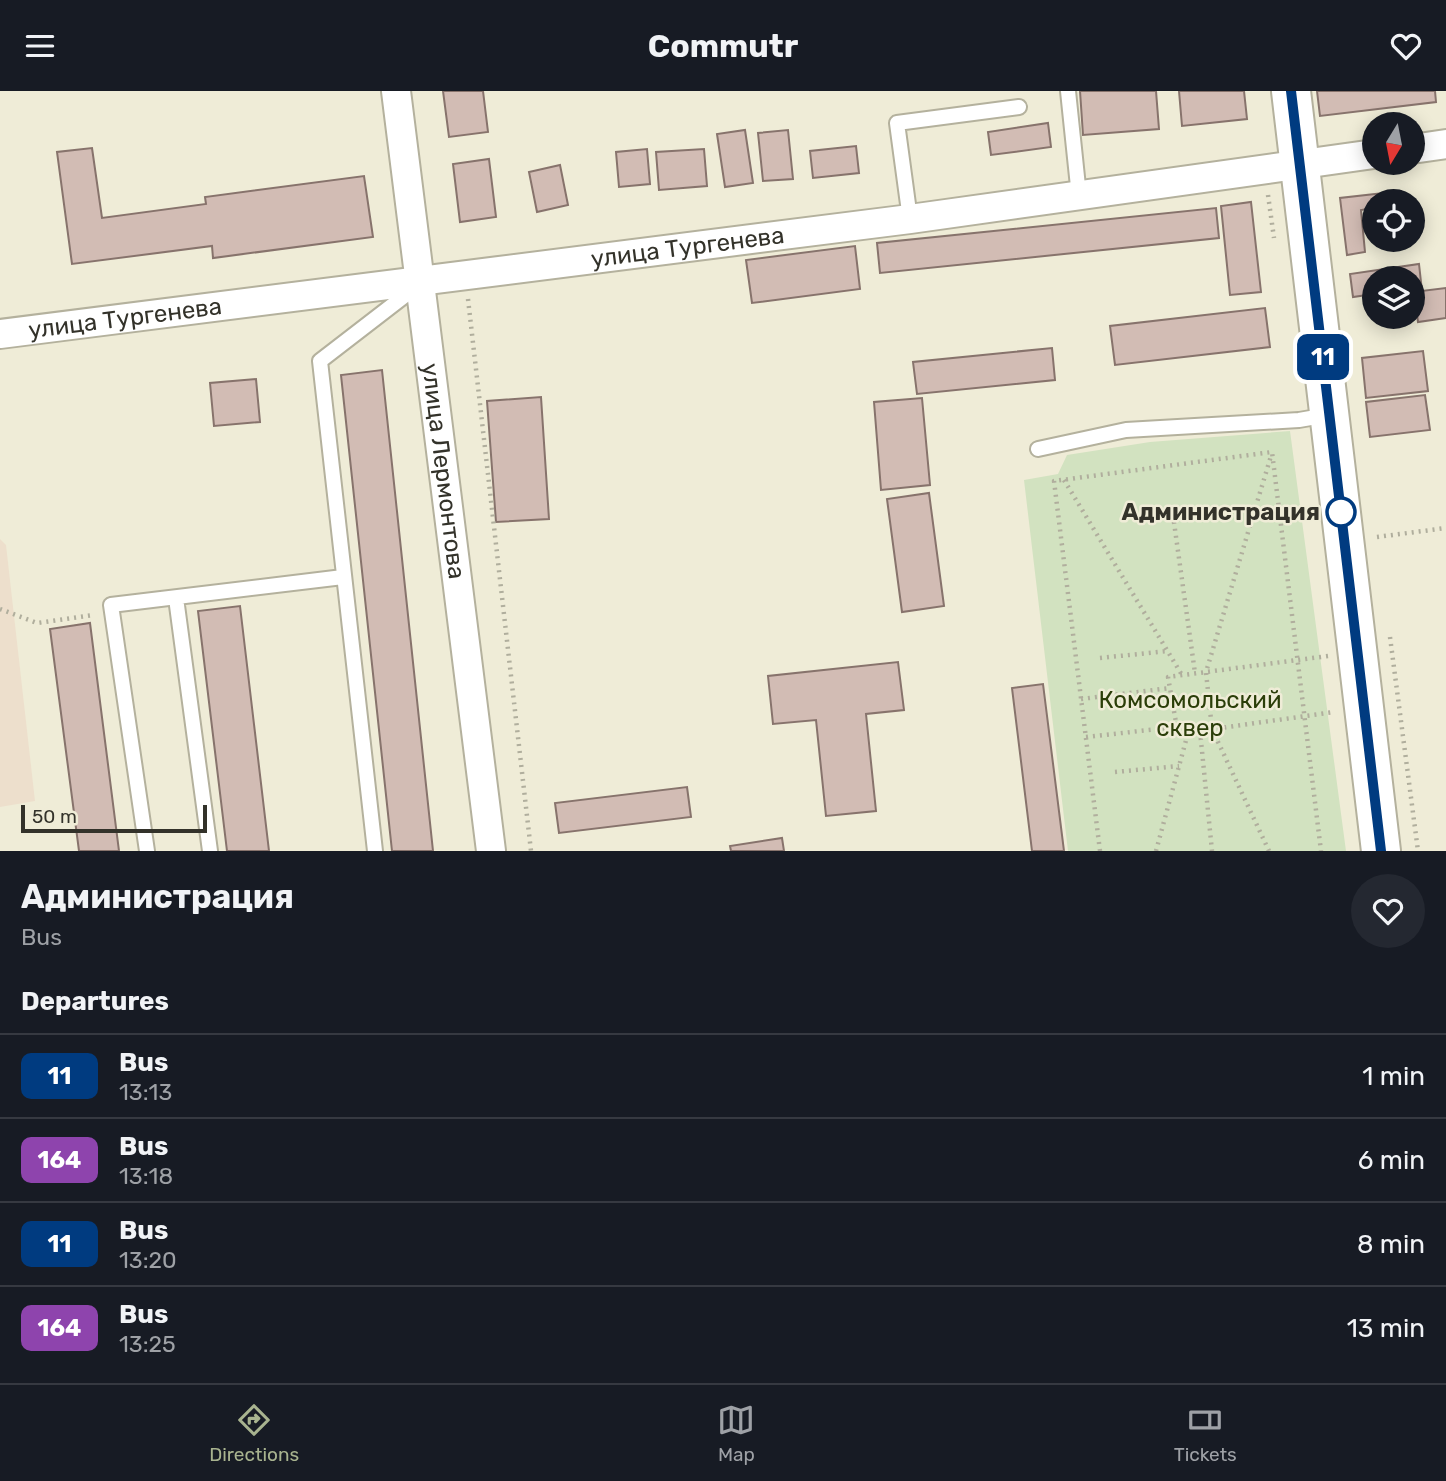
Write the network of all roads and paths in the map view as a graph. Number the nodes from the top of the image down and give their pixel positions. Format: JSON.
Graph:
{"nodes":[{"id":1,"x":397,"y":91,"type":"edge"},
{"id":2,"x":1068,"y":91,"type":"edge"},
{"id":3,"x":1291,"y":91,"type":"edge"},
{"id":4,"x":1019,"y":107,"type":"dead end"},
{"id":5,"x":1446,"y":144,"type":"edge"},
{"id":6,"x":1425,"y":147,"type":"edge"},
{"id":7,"x":1362,"y":156,"type":"edge"},
{"id":8,"x":1301,"y":165,"type":"junction"},
{"id":9,"x":1079,"y":197,"type":"junction"},
{"id":10,"x":910,"y":219,"type":"junction"},
{"id":11,"x":465,"y":276,"type":"junction"},
{"id":12,"x":421,"y":282,"type":"junction"},
{"id":13,"x":0,"y":334,"type":"edge"},
{"id":14,"x":1330,"y":415,"type":"junction"},
{"id":15,"x":1038,"y":449,"type":"dead end"},
{"id":16,"x":1272,"y":452,"type":"junction"},
{"id":17,"x":1064,"y":480,"type":"junction"},
{"id":18,"x":1172,"y":508,"type":"dead end"},
{"id":19,"x":1446,"y":528,"type":"edge"},
{"id":20,"x":1377,"y":537,"type":"dead end"},
{"id":21,"x":343,"y":577,"type":"junction"},
{"id":22,"x":176,"y":598,"type":"junction"},
{"id":23,"x":0,"y":609,"type":"edge"},
{"id":24,"x":113,"y":612,"type":"junction"},
{"id":25,"x":1168,"y":651,"type":"junction"},
{"id":26,"x":1357,"y":652,"type":"junction"},
{"id":27,"x":1100,"y":658,"type":"dead end"},
{"id":28,"x":1296,"y":660,"type":"junction"},
{"id":29,"x":1206,"y":672,"type":"junction"},
{"id":30,"x":1195,"y":673,"type":"junction"},
{"id":31,"x":1182,"y":675,"type":"junction"},
{"id":32,"x":1170,"y":688,"type":"junction"},
{"id":33,"x":1081,"y":699,"type":"junction"},
{"id":34,"x":1363,"y":708,"type":"junction"},
{"id":35,"x":1304,"y":716,"type":"junction"},
{"id":36,"x":1177,"y":727,"type":"junction"},
{"id":37,"x":1212,"y":729,"type":"junction"},
{"id":38,"x":1200,"y":731,"type":"junction"},
{"id":39,"x":1188,"y":733,"type":"junction"},
{"id":40,"x":1086,"y":737,"type":"junction"},
{"id":41,"x":1179,"y":766,"type":"junction"},
{"id":42,"x":1115,"y":772,"type":"dead end"},
{"id":43,"x":147,"y":851,"type":"edge"},
{"id":44,"x":210,"y":851,"type":"edge"},
{"id":45,"x":374,"y":851,"type":"edge"},
{"id":46,"x":491,"y":851,"type":"edge"},
{"id":47,"x":531,"y":851,"type":"edge"},
{"id":48,"x":1100,"y":851,"type":"edge"},
{"id":49,"x":1156,"y":851,"type":"edge"},
{"id":50,"x":1212,"y":851,"type":"edge"},
{"id":51,"x":1269,"y":851,"type":"edge"},
{"id":52,"x":1321,"y":851,"type":"edge"},
{"id":53,"x":1381,"y":851,"type":"edge"}],
"edges":[{"from":1,"to":12,"type":"street","name":"улица Лермонтова"},
{"from":2,"to":9,"type":"lane"},
{"from":3,"to":8,"type":"main road"},
{"from":4,"to":10,"type":"lane"},
{"from":5,"to":6,"type":"street"},
{"from":7,"to":8,"type":"street","name":"улица Тургенева"},
{"from":8,"to":9,"type":"street","name":"улица Тургенева"},
{"from":8,"to":14,"type":"main road"},
{"from":9,"to":10,"type":"street","name":"улица Тургенева"},
{"from":10,"to":11,"type":"street","name":"улица Тургенева"},
{"from":11,"to":12,"type":"street","name":"улица Тургенева"},
{"from":11,"to":47,"type":"path"},
{"from":12,"to":13,"type":"street","name":"улица Тургенева"},
{"from":12,"to":21,"type":"lane"},
{"from":12,"to":46,"type":"street","name":"улица Лермонтова"},
{"from":14,"to":15,"type":"lane"},
{"from":14,"to":26,"type":"main road"},
{"from":16,"to":17,"type":"path"},
{"from":16,"to":28,"type":"path"},
{"from":16,"to":29,"type":"path"},
{"from":17,"to":25,"type":"path"},
{"from":17,"to":33,"type":"path"},
{"from":18,"to":30,"type":"path"},
{"from":19,"to":20,"type":"path"},
{"from":21,"to":22,"type":"lane"},
{"from":21,"to":45,"type":"lane"},
{"from":22,"to":24,"type":"lane"},
{"from":22,"to":44,"type":"lane"},
{"from":23,"to":24,"type":"path"},
{"from":24,"to":43,"type":"lane"},
{"from":25,"to":27,"type":"path"},
{"from":25,"to":31,"type":"path"},
{"from":26,"to":28,"type":"path"},
{"from":26,"to":34,"type":"main road"},
{"from":28,"to":29,"type":"path"},
{"from":28,"to":35,"type":"path"},
{"from":29,"to":30,"type":"path"},
{"from":29,"to":37,"type":"path"},
{"from":30,"to":31,"type":"path"},
{"from":31,"to":32,"type":"path"},
{"from":32,"to":33,"type":"path"},
{"from":32,"to":36,"type":"path"},
{"from":33,"to":40,"type":"path"},
{"from":34,"to":35,"type":"path"},
{"from":34,"to":53,"type":"main road"},
{"from":35,"to":37,"type":"path"},
{"from":35,"to":52,"type":"path"},
{"from":36,"to":39,"type":"path"},
{"from":36,"to":40,"type":"path"},
{"from":37,"to":38,"type":"path"},
{"from":37,"to":51,"type":"path"},
{"from":38,"to":39,"type":"path"},
{"from":38,"to":50,"type":"path"},
{"from":39,"to":41,"type":"path"},
{"from":40,"to":48,"type":"path"},
{"from":41,"to":42,"type":"path"},
{"from":41,"to":49,"type":"path"}]}
